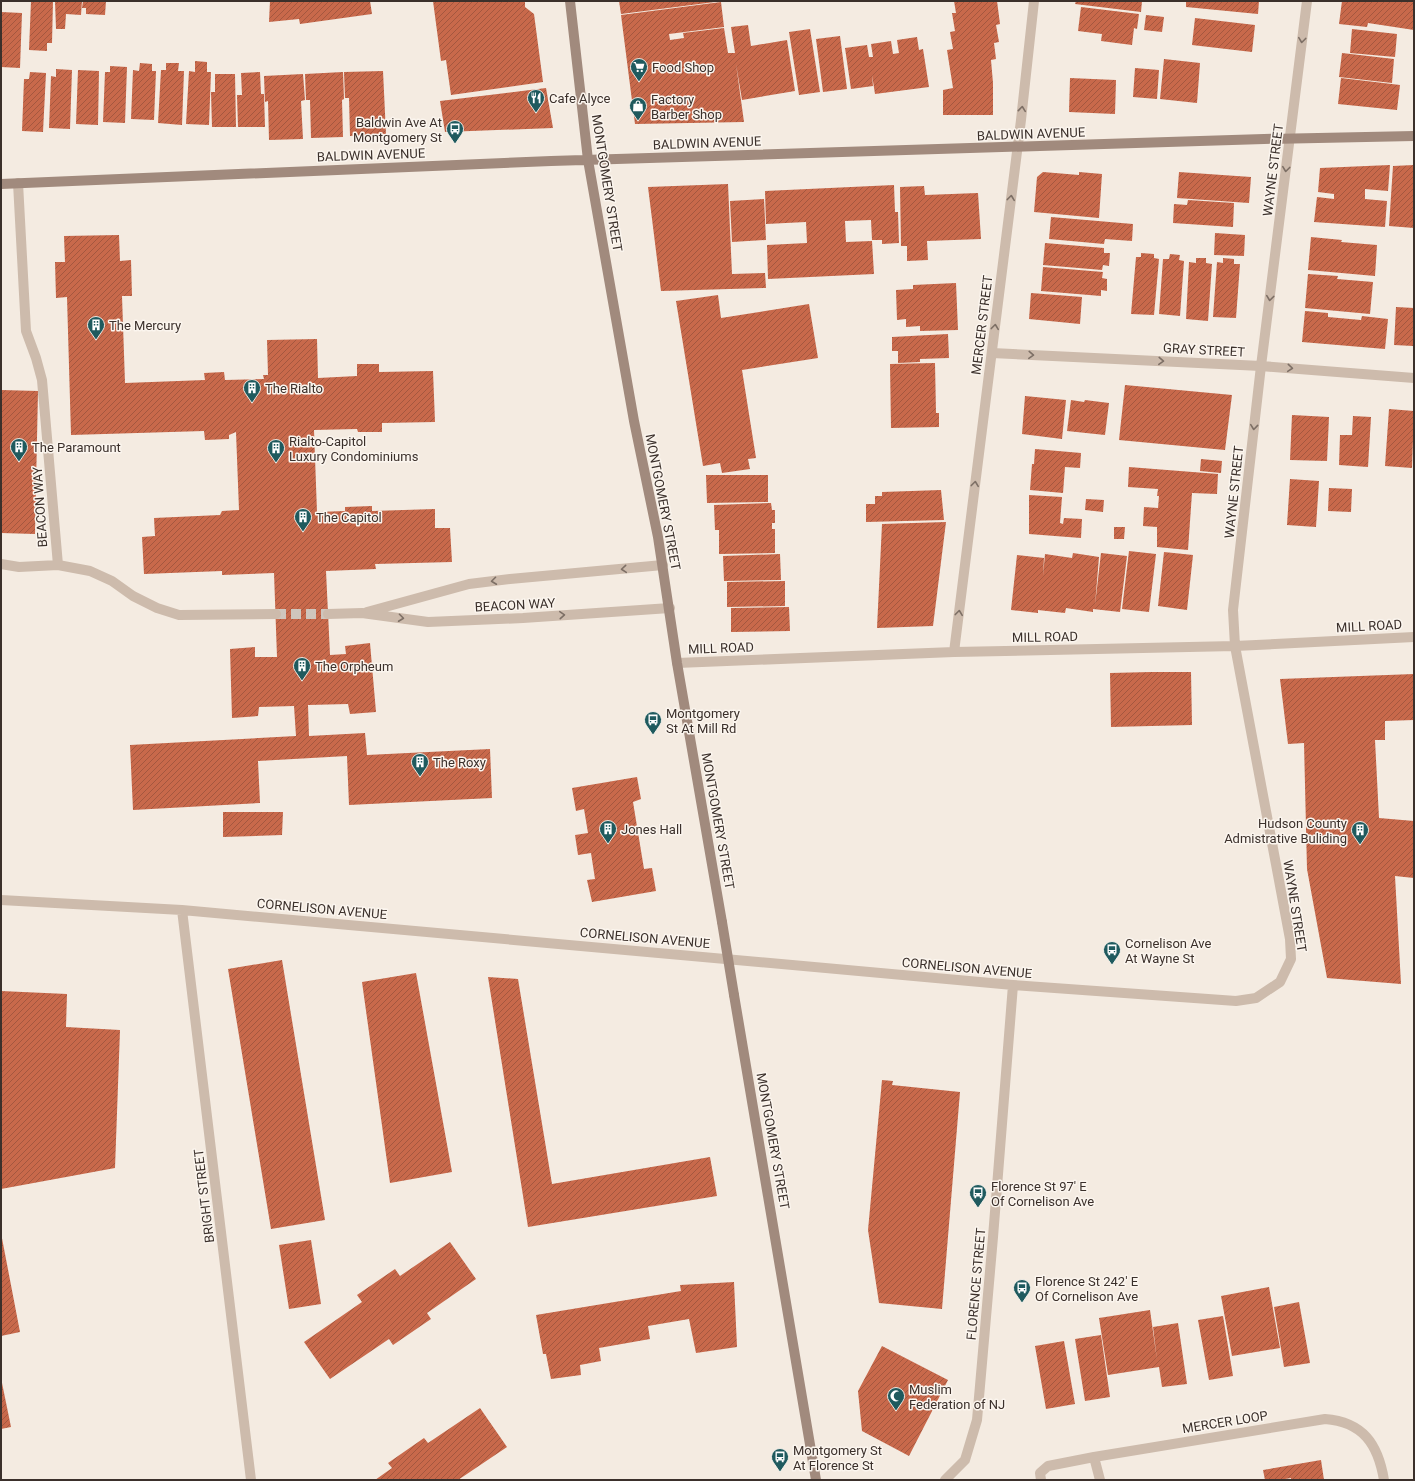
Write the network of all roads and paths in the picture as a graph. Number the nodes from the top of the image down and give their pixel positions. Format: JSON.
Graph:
{"nodes":[{"id":1,"x":570,"y":1,"type":"edge"},
{"id":2,"x":1034,"y":1,"type":"edge"},
{"id":3,"x":1306,"y":1,"type":"edge"},
{"id":4,"x":1414,"y":136,"type":"edge"},
{"id":5,"x":1290,"y":138,"type":"junction"},
{"id":6,"x":1017,"y":147,"type":"junction"},
{"id":7,"x":588,"y":160,"type":"junction"},
{"id":8,"x":18,"y":183,"type":"junction"},
{"id":9,"x":1,"y":184,"type":"edge"},
{"id":10,"x":992,"y":353,"type":"junction"},
{"id":11,"x":1261,"y":366,"type":"junction"},
{"id":12,"x":1414,"y":378,"type":"edge"},
{"id":13,"x":1,"y":564,"type":"edge"},
{"id":14,"x":663,"y":565,"type":"junction"},
{"id":15,"x":58,"y":566,"type":"junction"},
{"id":16,"x":670,"y":608,"type":"junction"},
{"id":17,"x":362,"y":613,"type":"junction"},
{"id":18,"x":276,"y":614,"type":"tunnel mouth"},
{"id":19,"x":328,"y":614,"type":"tunnel mouth"},
{"id":20,"x":1414,"y":637,"type":"edge"},
{"id":21,"x":1235,"y":646,"type":"junction"},
{"id":22,"x":954,"y":652,"type":"junction"},
{"id":23,"x":677,"y":663,"type":"junction"},
{"id":24,"x":1,"y":900,"type":"edge"},
{"id":25,"x":182,"y":910,"type":"junction"},
{"id":26,"x":1280,"y":982,"type":"joint"},
{"id":27,"x":1013,"y":985,"type":"junction"},
{"id":28,"x":1094,"y":1457,"type":"junction"},
{"id":29,"x":251,"y":1480,"type":"edge"},
{"id":30,"x":816,"y":1480,"type":"edge"},
{"id":31,"x":945,"y":1480,"type":"edge"},
{"id":32,"x":1041,"y":1480,"type":"edge"},
{"id":33,"x":1100,"y":1480,"type":"edge"},
{"id":34,"x":1384,"y":1480,"type":"edge"}],
"edges":[{"from":1,"to":7,"type":"main road","name":"MONTGOMERY STREET"},
{"from":6,"to":2,"type":"street","name":"MERCER STREET","one_way":true},
{"from":3,"to":5,"type":"street","name":"WAYNE STREET","one_way":true},
{"from":4,"to":5,"type":"main road","name":"BALDWIN AVENUE"},
{"from":5,"to":6,"type":"main road","name":"BALDWIN AVENUE"},
{"from":5,"to":11,"type":"street","name":"WAYNE STREET","one_way":true},
{"from":6,"to":7,"type":"main road","name":"BALDWIN AVENUE"},
{"from":10,"to":6,"type":"street","name":"MERCER STREET","one_way":true},
{"from":7,"to":8,"type":"main road","name":"BALDWIN AVENUE"},
{"from":7,"to":14,"type":"main road","name":"MONTGOMERY STREET"},
{"from":8,"to":9,"type":"main road","name":"BALDWIN AVENUE"},
{"from":8,"to":15,"type":"street","name":"BEACON WAY"},
{"from":10,"to":11,"type":"street","name":"GRAY STREET","one_way":true},
{"from":22,"to":10,"type":"street","name":"MERCER STREET","one_way":true},
{"from":11,"to":12,"type":"street","name":"GRAY STREET","one_way":true},
{"from":11,"to":21,"type":"street","name":"WAYNE STREET","one_way":true},
{"from":13,"to":15,"type":"street","name":"BEACON WAY"},
{"from":14,"to":16,"type":"main road","name":"MONTGOMERY STREET"},
{"from":14,"to":17,"type":"street","name":"BEACON WAY","one_way":true},
{"from":15,"to":18,"type":"street","name":"BEACON WAY"},
{"from":17,"to":16,"type":"street","name":"BEACON WAY","one_way":true},
{"from":16,"to":23,"type":"main road","name":"MONTGOMERY STREET"},
{"from":17,"to":19,"type":"street","name":"BEACON WAY"},
{"from":20,"to":21,"type":"street","name":"MILL ROAD"},
{"from":21,"to":22,"type":"street","name":"MILL ROAD"},
{"from":21,"to":26,"type":"street","name":"WAYNE STREET"},
{"from":22,"to":23,"type":"street","name":"MILL ROAD"},
{"from":23,"to":30,"type":"main road","name":"MONTGOMERY STREET","bridge":true},
{"from":24,"to":25,"type":"street","name":"CORNELISON AVENUE"},
{"from":25,"to":27,"type":"street","name":"CORNELISON AVENUE"},
{"from":25,"to":29,"type":"street","name":"BRIGHT STREET"},
{"from":26,"to":27,"type":"street","name":"CORNELISON AVENUE"},
{"from":27,"to":31,"type":"street","name":"FLORENCE STREET"},
{"from":28,"to":32,"type":"street","name":"MERCER LOOP"},
{"from":28,"to":33,"type":"street"},
{"from":28,"to":34,"type":"street","name":"MERCER LOOP"}]}
